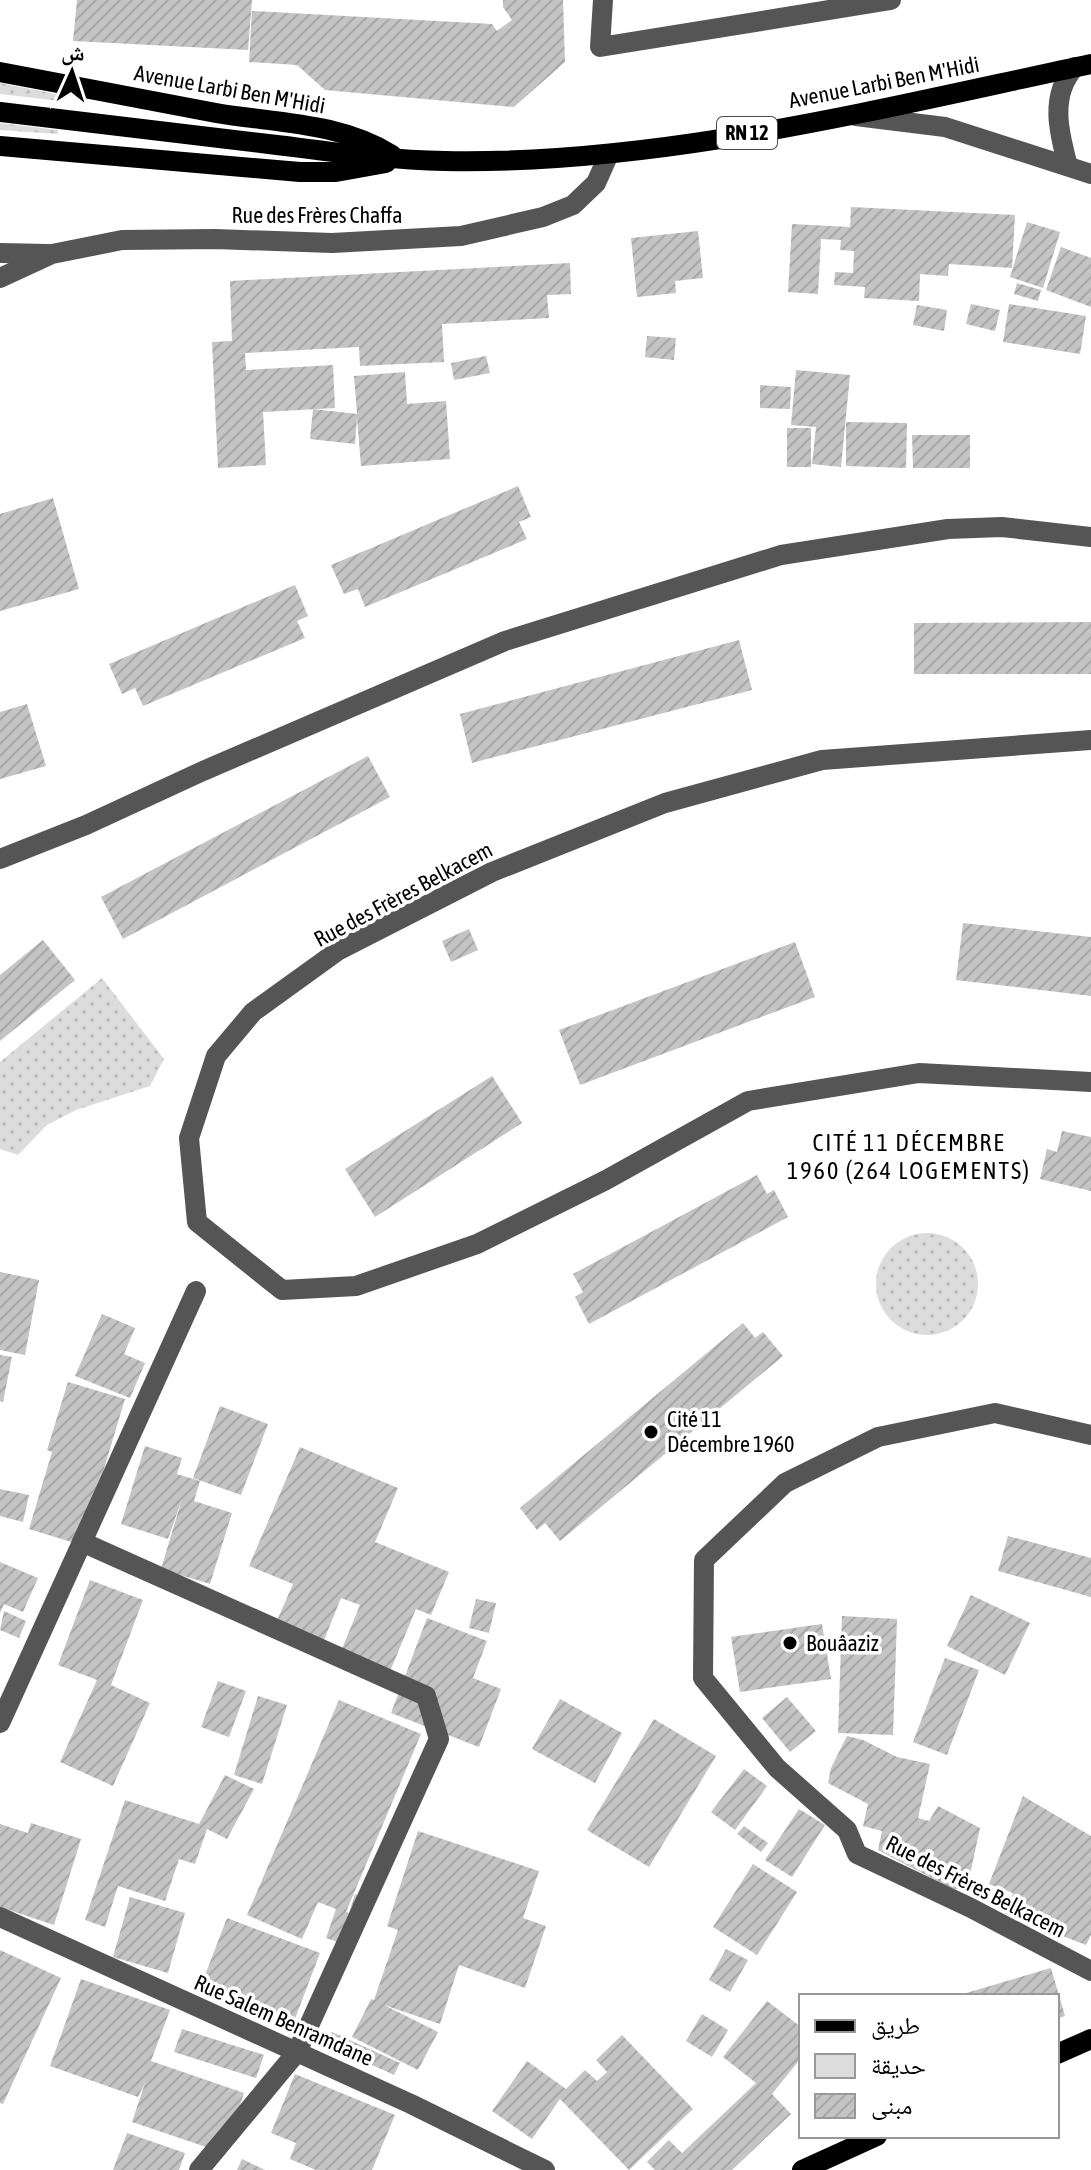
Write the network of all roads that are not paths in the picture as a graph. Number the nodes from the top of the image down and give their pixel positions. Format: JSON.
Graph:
{"nodes":[{"id":1,"x":603,"y":0,"type":"edge"},
{"id":2,"x":891,"y":0,"type":"edge"},
{"id":3,"x":1083,"y":66,"type":"edge"},
{"id":4,"x":0,"y":72,"type":"edge"},
{"id":5,"x":0,"y":112,"type":"edge"},
{"id":6,"x":848,"y":115,"type":"junction"},
{"id":7,"x":0,"y":146,"type":"edge"},
{"id":8,"x":609,"y":154,"type":"junction"},
{"id":9,"x":399,"y":160,"type":"junction"},
{"id":10,"x":1068,"y":166,"type":"junction"},
{"id":11,"x":1091,"y":174,"type":"edge"},
{"id":12,"x":0,"y":253,"type":"edge"},
{"id":13,"x":52,"y":254,"type":"junction"},
{"id":14,"x":0,"y":278,"type":"edge"},
{"id":15,"x":1091,"y":537,"type":"edge"},
{"id":16,"x":1091,"y":740,"type":"edge"},
{"id":17,"x":0,"y":859,"type":"edge"},
{"id":18,"x":1091,"y":1082,"type":"edge"},
{"id":19,"x":196,"y":1291,"type":"dead end"},
{"id":20,"x":1091,"y":1435,"type":"edge"},
{"id":21,"x":82,"y":1542,"type":"junction"},
{"id":22,"x":0,"y":1723,"type":"edge"},
{"id":23,"x":0,"y":1917,"type":"edge"},
{"id":24,"x":1091,"y":1971,"type":"edge"},
{"id":25,"x":1091,"y":2039,"type":"edge"},
{"id":26,"x":297,"y":2052,"type":"junction"},
{"id":27,"x":1059,"y":2053,"type":"edge"},
{"id":28,"x":873,"y":2138,"type":"edge"},
{"id":29,"x":199,"y":2170,"type":"edge"},
{"id":30,"x":545,"y":2170,"type":"edge"},
{"id":31,"x":802,"y":2170,"type":"edge"}],
"edges":[{"from":1,"to":2,"type":"street"},
{"from":3,"to":6,"type":"main road","name":"Avenue Larbi Ben M'Hidi","number":"RN 12"},
{"from":3,"to":10,"type":"street"},
{"from":4,"to":9,"type":"main road","name":"Avenue Larbi Ben M'Hidi"},
{"from":5,"to":9,"type":"main road","name":"Avenue Larbi Ben M'Hidi","number":"RN 12"},
{"from":6,"to":8,"type":"main road","name":"Avenue Larbi Ben M'Hidi","number":"RN 12"},
{"from":6,"to":10,"type":"street"},
{"from":7,"to":9,"type":"main road","name":"Avenue Larbi Ben M'Hidi"},
{"from":8,"to":9,"type":"main road","name":"Avenue Larbi Ben M'Hidi","number":"RN 12"},
{"from":8,"to":13,"type":"street","name":"Rue des Frères Chaffa"},
{"from":10,"to":11,"type":"street"},
{"from":12,"to":13,"type":"street"},
{"from":13,"to":14,"type":"street","name":"Rue des Frères Chaffa"},
{"from":15,"to":17,"type":"street"},
{"from":16,"to":18,"type":"street","name":"Rue des Frères Belkacem"},
{"from":19,"to":21,"type":"street"},
{"from":20,"to":24,"type":"street","name":"Rue des Frères Belkacem"},
{"from":21,"to":22,"type":"street"},
{"from":21,"to":26,"type":"street"},
{"from":23,"to":26,"type":"street","name":"Rue Salem Benramdane"},
{"from":25,"to":27,"type":"main road"},
{"from":26,"to":29,"type":"street"},
{"from":26,"to":30,"type":"street","name":"Rue Salem Benramdane"},
{"from":28,"to":31,"type":"main road"}]}
